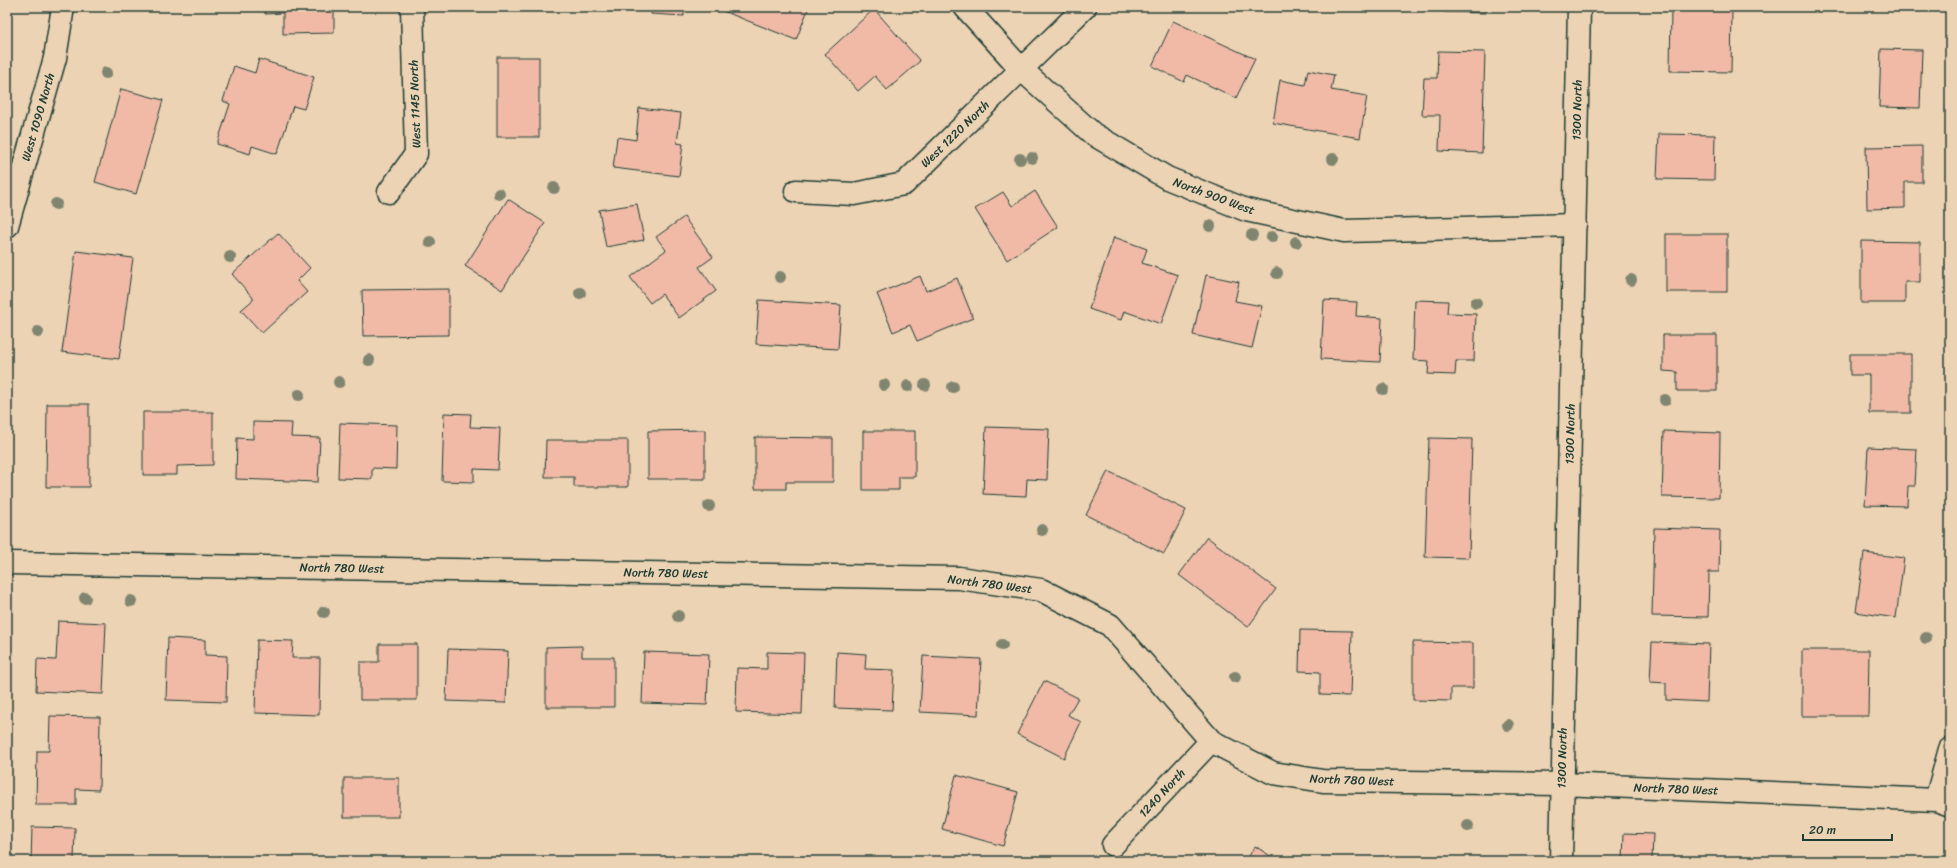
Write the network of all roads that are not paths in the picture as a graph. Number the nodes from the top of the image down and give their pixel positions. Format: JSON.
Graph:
{"nodes":[{"id":1,"x":63,"y":7,"type":"edge"},
{"id":2,"x":412,"y":7,"type":"edge"},
{"id":3,"x":965,"y":7,"type":"edge"},
{"id":4,"x":1085,"y":7,"type":"edge"},
{"id":5,"x":1579,"y":7,"type":"edge"},
{"id":6,"x":1021,"y":69,"type":"junction"},
{"id":7,"x":796,"y":191,"type":"dead end"},
{"id":8,"x":390,"y":192,"type":"dead end"},
{"id":9,"x":1574,"y":225,"type":"junction"},
{"id":10,"x":7,"y":226,"type":"edge"},
{"id":11,"x":7,"y":563,"type":"edge"},
{"id":12,"x":1211,"y":741,"type":"junction"},
{"id":13,"x":1950,"y":748,"type":"edge"},
{"id":14,"x":1562,"y":784,"type":"junction"},
{"id":15,"x":1943,"y":802,"type":"edge"},
{"id":16,"x":1113,"y":845,"type":"dead end"},
{"id":17,"x":1561,"y":861,"type":"edge"}],
"edges":[{"from":1,"to":10,"type":"street","name":"West 1090 North"},
{"from":2,"to":8,"type":"street","name":"West 1145 North"},
{"from":3,"to":6,"type":"street","name":"North 900 West"},
{"from":4,"to":6,"type":"street","name":"West 1220 North"},
{"from":5,"to":9,"type":"street","name":"1300 North"},
{"from":6,"to":7,"type":"street","name":"West 1220 North"},
{"from":6,"to":9,"type":"street","name":"North 900 West"},
{"from":9,"to":14,"type":"street","name":"1300 North"},
{"from":11,"to":12,"type":"street","name":"North 780 West"},
{"from":12,"to":14,"type":"street","name":"North 780 West"},
{"from":12,"to":16,"type":"street","name":"1240 North"},
{"from":13,"to":15,"type":"street"},
{"from":14,"to":15,"type":"street","name":"North 780 West"},
{"from":14,"to":17,"type":"street","name":"1300 North"}]}
